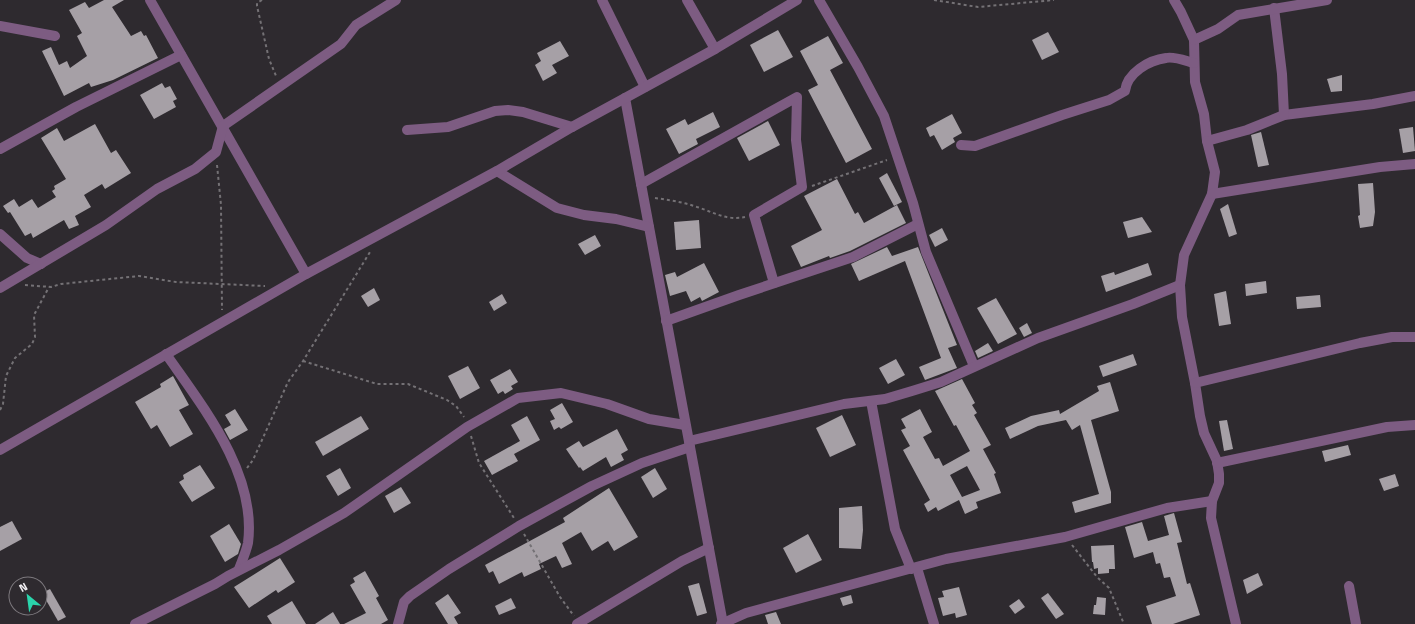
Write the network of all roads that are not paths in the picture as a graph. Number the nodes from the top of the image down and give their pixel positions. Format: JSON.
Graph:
{"nodes":[{"id":1,"x":150,"y":0,"type":"edge"},
{"id":2,"x":396,"y":0,"type":"edge"},
{"id":3,"x":602,"y":0,"type":"edge"},
{"id":4,"x":687,"y":0,"type":"edge"},
{"id":5,"x":797,"y":0,"type":"edge"},
{"id":6,"x":819,"y":0,"type":"edge"},
{"id":7,"x":1174,"y":0,"type":"edge"},
{"id":8,"x":1327,"y":0,"type":"edge"},
{"id":9,"x":1274,"y":8,"type":"junction"},
{"id":10,"x":0,"y":26,"type":"edge"},
{"id":11,"x":55,"y":36,"type":"dead end"},
{"id":12,"x":1194,"y":40,"type":"junction"},
{"id":13,"x":715,"y":49,"type":"junction"},
{"id":14,"x":181,"y":56,"type":"junction"},
{"id":15,"x":1194,"y":63,"type":"junction"},
{"id":16,"x":645,"y":87,"type":"junction"},
{"id":17,"x":1415,"y":96,"type":"edge"},
{"id":18,"x":625,"y":98,"type":"junction"},
{"id":19,"x":1284,"y":115,"type":"junction"},
{"id":20,"x":222,"y":126,"type":"junction"},
{"id":21,"x":572,"y":127,"type":"junction"},
{"id":22,"x":407,"y":130,"type":"dead end"},
{"id":23,"x":1207,"y":141,"type":"junction"},
{"id":24,"x":961,"y":145,"type":"dead end"},
{"id":25,"x":0,"y":149,"type":"edge"},
{"id":26,"x":1415,"y":164,"type":"edge"},
{"id":27,"x":497,"y":171,"type":"junction"},
{"id":28,"x":641,"y":184,"type":"junction"},
{"id":29,"x":1212,"y":194,"type":"junction"},
{"id":30,"x":918,"y":224,"type":"junction"},
{"id":31,"x":649,"y":227,"type":"junction"},
{"id":32,"x":0,"y":234,"type":"edge"},
{"id":33,"x":41,"y":264,"type":"junction"},
{"id":34,"x":306,"y":274,"type":"junction"},
{"id":35,"x":774,"y":283,"type":"junction"},
{"id":36,"x":1180,"y":285,"type":"junction"},
{"id":37,"x":3,"y":286,"type":"edge"},
{"id":38,"x":666,"y":321,"type":"junction"},
{"id":39,"x":1415,"y":337,"type":"edge"},
{"id":40,"x":166,"y":354,"type":"junction"},
{"id":41,"x":974,"y":366,"type":"junction"},
{"id":42,"x":1195,"y":383,"type":"junction"},
{"id":43,"x":872,"y":401,"type":"junction"},
{"id":44,"x":1415,"y":424,"type":"edge"},
{"id":45,"x":685,"y":425,"type":"junction"},
{"id":46,"x":690,"y":444,"type":"junction"},
{"id":47,"x":0,"y":450,"type":"edge"},
{"id":48,"x":1217,"y":463,"type":"junction"},
{"id":49,"x":1212,"y":501,"type":"junction"},
{"id":50,"x":709,"y":548,"type":"junction"},
{"id":51,"x":239,"y":569,"type":"junction"},
{"id":52,"x":914,"y":569,"type":"junction"},
{"id":53,"x":1349,"y":586,"type":"dead end"},
{"id":54,"x":579,"y":623,"type":"edge"},
{"id":55,"x":135,"y":624,"type":"edge"},
{"id":56,"x":398,"y":624,"type":"edge"},
{"id":57,"x":722,"y":624,"type":"edge"},
{"id":58,"x":934,"y":624,"type":"edge"},
{"id":59,"x":1236,"y":624,"type":"edge"},
{"id":60,"x":1356,"y":624,"type":"edge"}],
"edges":[{"from":1,"to":14,"type":"street"},
{"from":2,"to":20,"type":"street"},
{"from":3,"to":16,"type":"street"},
{"from":4,"to":13,"type":"street"},
{"from":5,"to":13,"type":"street"},
{"from":6,"to":30,"type":"street"},
{"from":7,"to":12,"type":"street"},
{"from":8,"to":9,"type":"street"},
{"from":9,"to":12,"type":"street"},
{"from":9,"to":19,"type":"street"},
{"from":10,"to":11,"type":"street"},
{"from":12,"to":15,"type":"street"},
{"from":13,"to":16,"type":"street"},
{"from":14,"to":20,"type":"street"},
{"from":14,"to":25,"type":"street"},
{"from":15,"to":23,"type":"street"},
{"from":15,"to":24,"type":"street"},
{"from":16,"to":18,"type":"street"},
{"from":17,"to":19,"type":"street"},
{"from":18,"to":21,"type":"street"},
{"from":18,"to":28,"type":"street"},
{"from":19,"to":23,"type":"street"},
{"from":20,"to":33,"type":"street"},
{"from":20,"to":34,"type":"street"},
{"from":21,"to":22,"type":"street"},
{"from":21,"to":27,"type":"street"},
{"from":23,"to":29,"type":"street"},
{"from":26,"to":29,"type":"street"},
{"from":27,"to":31,"type":"street"},
{"from":27,"to":34,"type":"street"},
{"from":28,"to":31,"type":"street"},
{"from":28,"to":35,"type":"street"},
{"from":29,"to":36,"type":"street"},
{"from":30,"to":35,"type":"street"},
{"from":30,"to":41,"type":"street"},
{"from":31,"to":38,"type":"street"},
{"from":32,"to":33,"type":"street"},
{"from":33,"to":37,"type":"street"},
{"from":34,"to":40,"type":"street"},
{"from":35,"to":38,"type":"street"},
{"from":36,"to":41,"type":"street"},
{"from":36,"to":42,"type":"street"},
{"from":38,"to":45,"type":"street"},
{"from":39,"to":42,"type":"street"},
{"from":40,"to":47,"type":"street"},
{"from":40,"to":51,"type":"street"},
{"from":41,"to":43,"type":"street"},
{"from":42,"to":48,"type":"street"},
{"from":43,"to":46,"type":"street"},
{"from":43,"to":52,"type":"street"},
{"from":44,"to":48,"type":"street"},
{"from":45,"to":46,"type":"street"},
{"from":45,"to":51,"type":"street"},
{"from":46,"to":50,"type":"street"},
{"from":46,"to":56,"type":"street"},
{"from":48,"to":49,"type":"street"},
{"from":49,"to":52,"type":"street"},
{"from":49,"to":59,"type":"street"},
{"from":50,"to":54,"type":"street"},
{"from":50,"to":57,"type":"street"},
{"from":51,"to":55,"type":"street"},
{"from":52,"to":57,"type":"street"},
{"from":52,"to":58,"type":"street"},
{"from":53,"to":60,"type":"street"}]}
